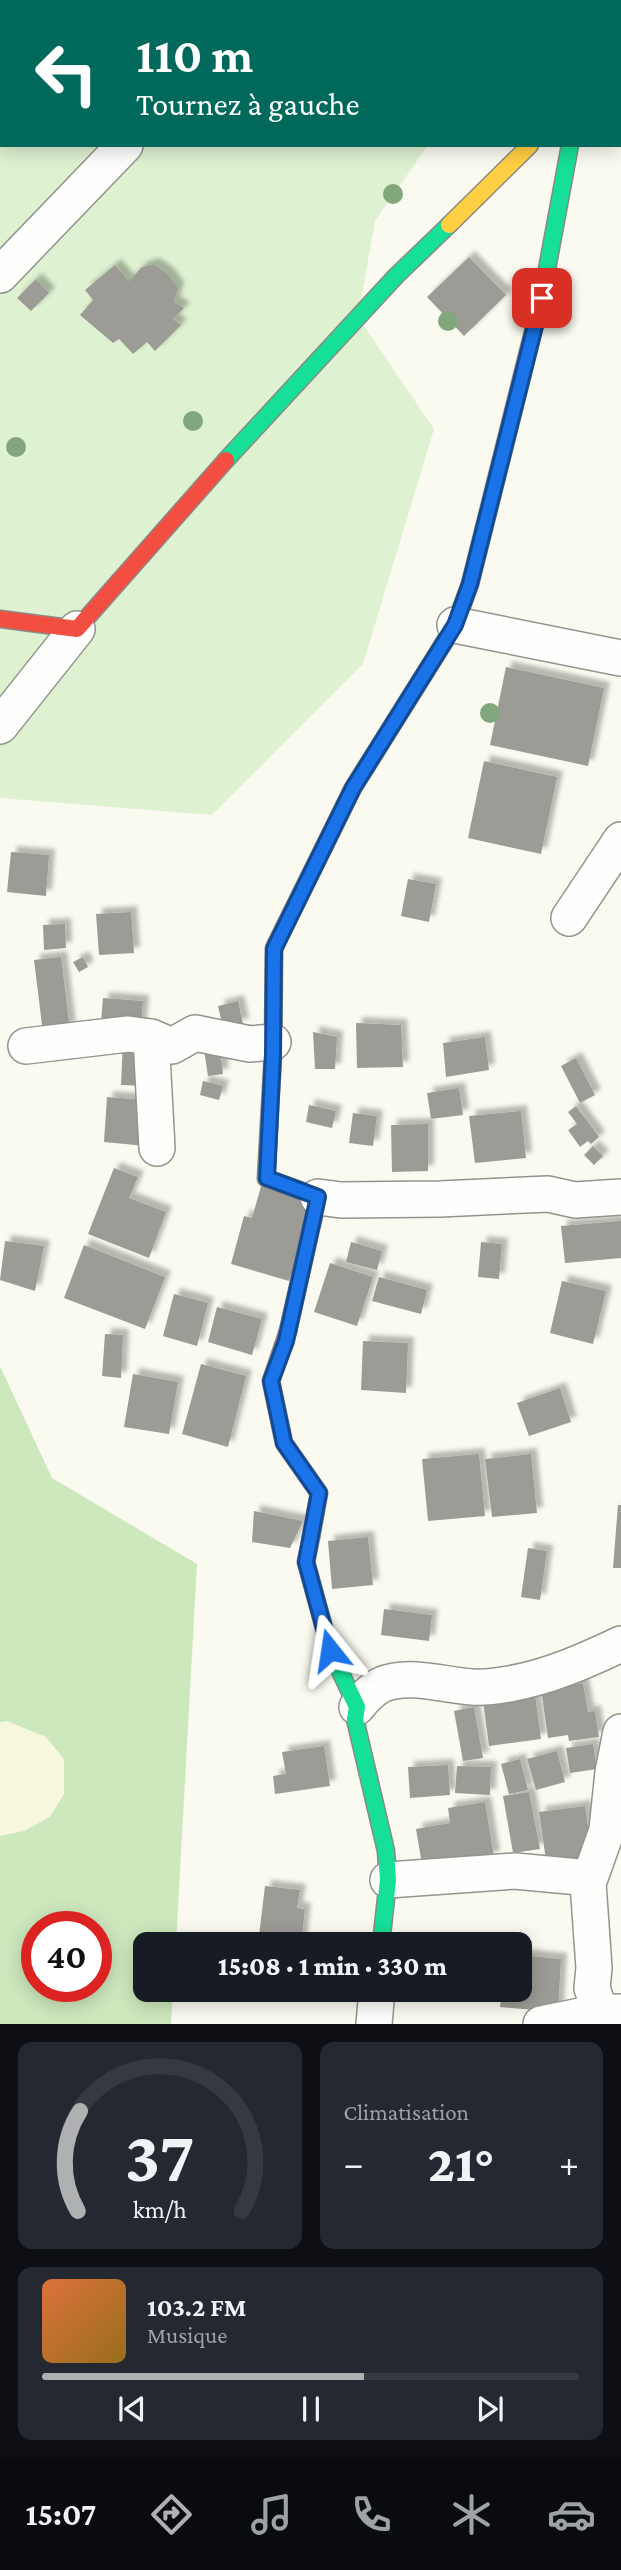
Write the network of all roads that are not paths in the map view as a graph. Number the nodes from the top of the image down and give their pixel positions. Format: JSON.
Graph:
{"nodes":[{"id":1,"x":123,"y":147,"type":"edge"},
{"id":2,"x":528,"y":147,"type":"edge"},
{"id":3,"x":570,"y":147,"type":"edge"},
{"id":4,"x":0,"y":275,"type":"edge"},
{"id":5,"x":0,"y":619,"type":"edge"},
{"id":6,"x":455,"y":625,"type":"junction"},
{"id":7,"x":77,"y":629,"type":"junction"},
{"id":8,"x":621,"y":657,"type":"edge"},
{"id":9,"x":0,"y":726,"type":"edge"},
{"id":10,"x":621,"y":840,"type":"edge"},
{"id":11,"x":569,"y":918,"type":"dead end"},
{"id":12,"x":151,"y":1037,"type":"junction"},
{"id":13,"x":273,"y":1042,"type":"junction"},
{"id":14,"x":26,"y":1046,"type":"dead end"},
{"id":15,"x":157,"y":1148,"type":"dead end"},
{"id":16,"x":318,"y":1197,"type":"junction"},
{"id":17,"x":621,"y":1197,"type":"edge"},
{"id":18,"x":621,"y":1644,"type":"edge"},
{"id":19,"x":357,"y":1707,"type":"junction"},
{"id":20,"x":621,"y":1732,"type":"edge"},
{"id":21,"x":590,"y":1878,"type":"junction"},
{"id":22,"x":388,"y":1880,"type":"junction"},
{"id":23,"x":382,"y":1932,"type":"edge"},
{"id":24,"x":376,"y":2002,"type":"edge"},
{"id":25,"x":610,"y":2012,"type":"edge"},
{"id":26,"x":374,"y":2024,"type":"edge"},
{"id":27,"x":541,"y":2024,"type":"edge"}],
"edges":[{"from":1,"to":4,"type":"street"},
{"from":2,"to":7,"type":"street"},
{"from":3,"to":6,"type":"street"},
{"from":5,"to":7,"type":"street"},
{"from":6,"to":8,"type":"street"},
{"from":6,"to":13,"type":"street"},
{"from":7,"to":9,"type":"street"},
{"from":10,"to":11,"type":"street"},
{"from":12,"to":13,"type":"street"},
{"from":12,"to":14,"type":"street"},
{"from":12,"to":15,"type":"street"},
{"from":13,"to":16,"type":"street"},
{"from":16,"to":17,"type":"street"},
{"from":16,"to":19,"type":"street"},
{"from":18,"to":19,"type":"street"},
{"from":19,"to":22,"type":"street"},
{"from":20,"to":21,"type":"street"},
{"from":21,"to":22,"type":"street"},
{"from":21,"to":25,"type":"street"},
{"from":22,"to":23,"type":"street"},
{"from":24,"to":26,"type":"street"},
{"from":25,"to":27,"type":"street"}]}
